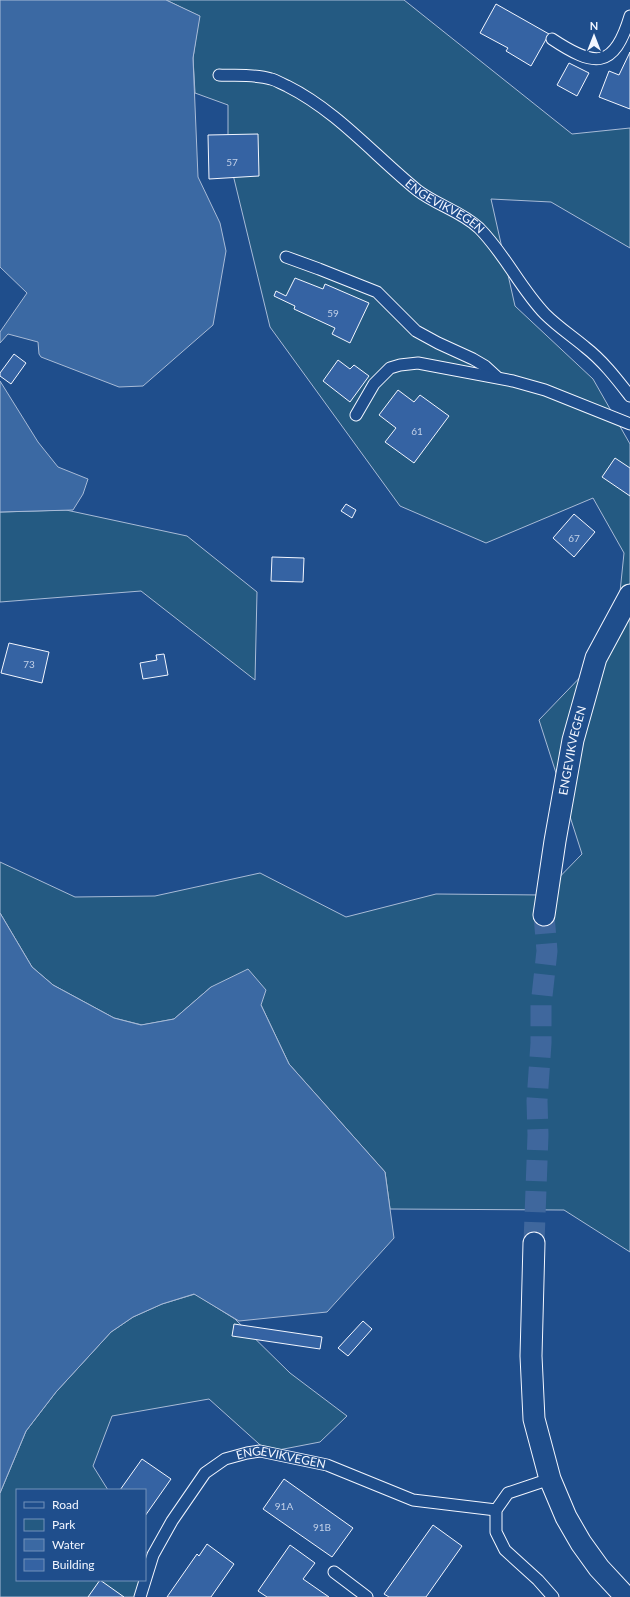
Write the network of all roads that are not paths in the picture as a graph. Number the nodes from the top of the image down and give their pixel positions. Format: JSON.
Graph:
{"nodes":[{"id":1,"x":630,"y":16,"type":"edge"},
{"id":2,"x":552,"y":39,"type":"dead end"},
{"id":3,"x":220,"y":75,"type":"dead end"},
{"id":4,"x":286,"y":257,"type":"dead end"},
{"id":5,"x":500,"y":378,"type":"junction"},
{"id":6,"x":630,"y":396,"type":"edge"},
{"id":7,"x":356,"y":415,"type":"dead end"},
{"id":8,"x":630,"y":424,"type":"edge"},
{"id":9,"x":630,"y":595,"type":"edge"},
{"id":10,"x":544,"y":916,"type":"tunnel mouth"},
{"id":11,"x":534,"y":1243,"type":"tunnel mouth"},
{"id":12,"x":550,"y":1479,"type":"junction"},
{"id":13,"x":496,"y":1510,"type":"junction"},
{"id":14,"x":334,"y":1572,"type":"dead end"},
{"id":15,"x":146,"y":1578,"type":"edge"},
{"id":16,"x":145,"y":1581,"type":"edge"},
{"id":17,"x":140,"y":1597,"type":"edge"},
{"id":18,"x":367,"y":1597,"type":"edge"},
{"id":19,"x":553,"y":1597,"type":"edge"},
{"id":20,"x":626,"y":1597,"type":"edge"}],
"edges":[{"from":1,"to":2,"type":"lane"},
{"from":3,"to":6,"type":"lane","name":"ENGEVIKVEGEN"},
{"from":4,"to":5,"type":"lane"},
{"from":5,"to":7,"type":"lane"},
{"from":5,"to":8,"type":"lane"},
{"from":9,"to":10,"type":"street","name":"ENGEVIKVEGEN"},
{"from":11,"to":12,"type":"street"},
{"from":12,"to":13,"type":"lane"},
{"from":12,"to":20,"type":"street"},
{"from":13,"to":15,"type":"lane","name":"ENGEVIKVEGEN"},
{"from":13,"to":19,"type":"lane"},
{"from":14,"to":18,"type":"lane"},
{"from":16,"to":17,"type":"lane","name":"ENGEVIKVEGEN"}]}
